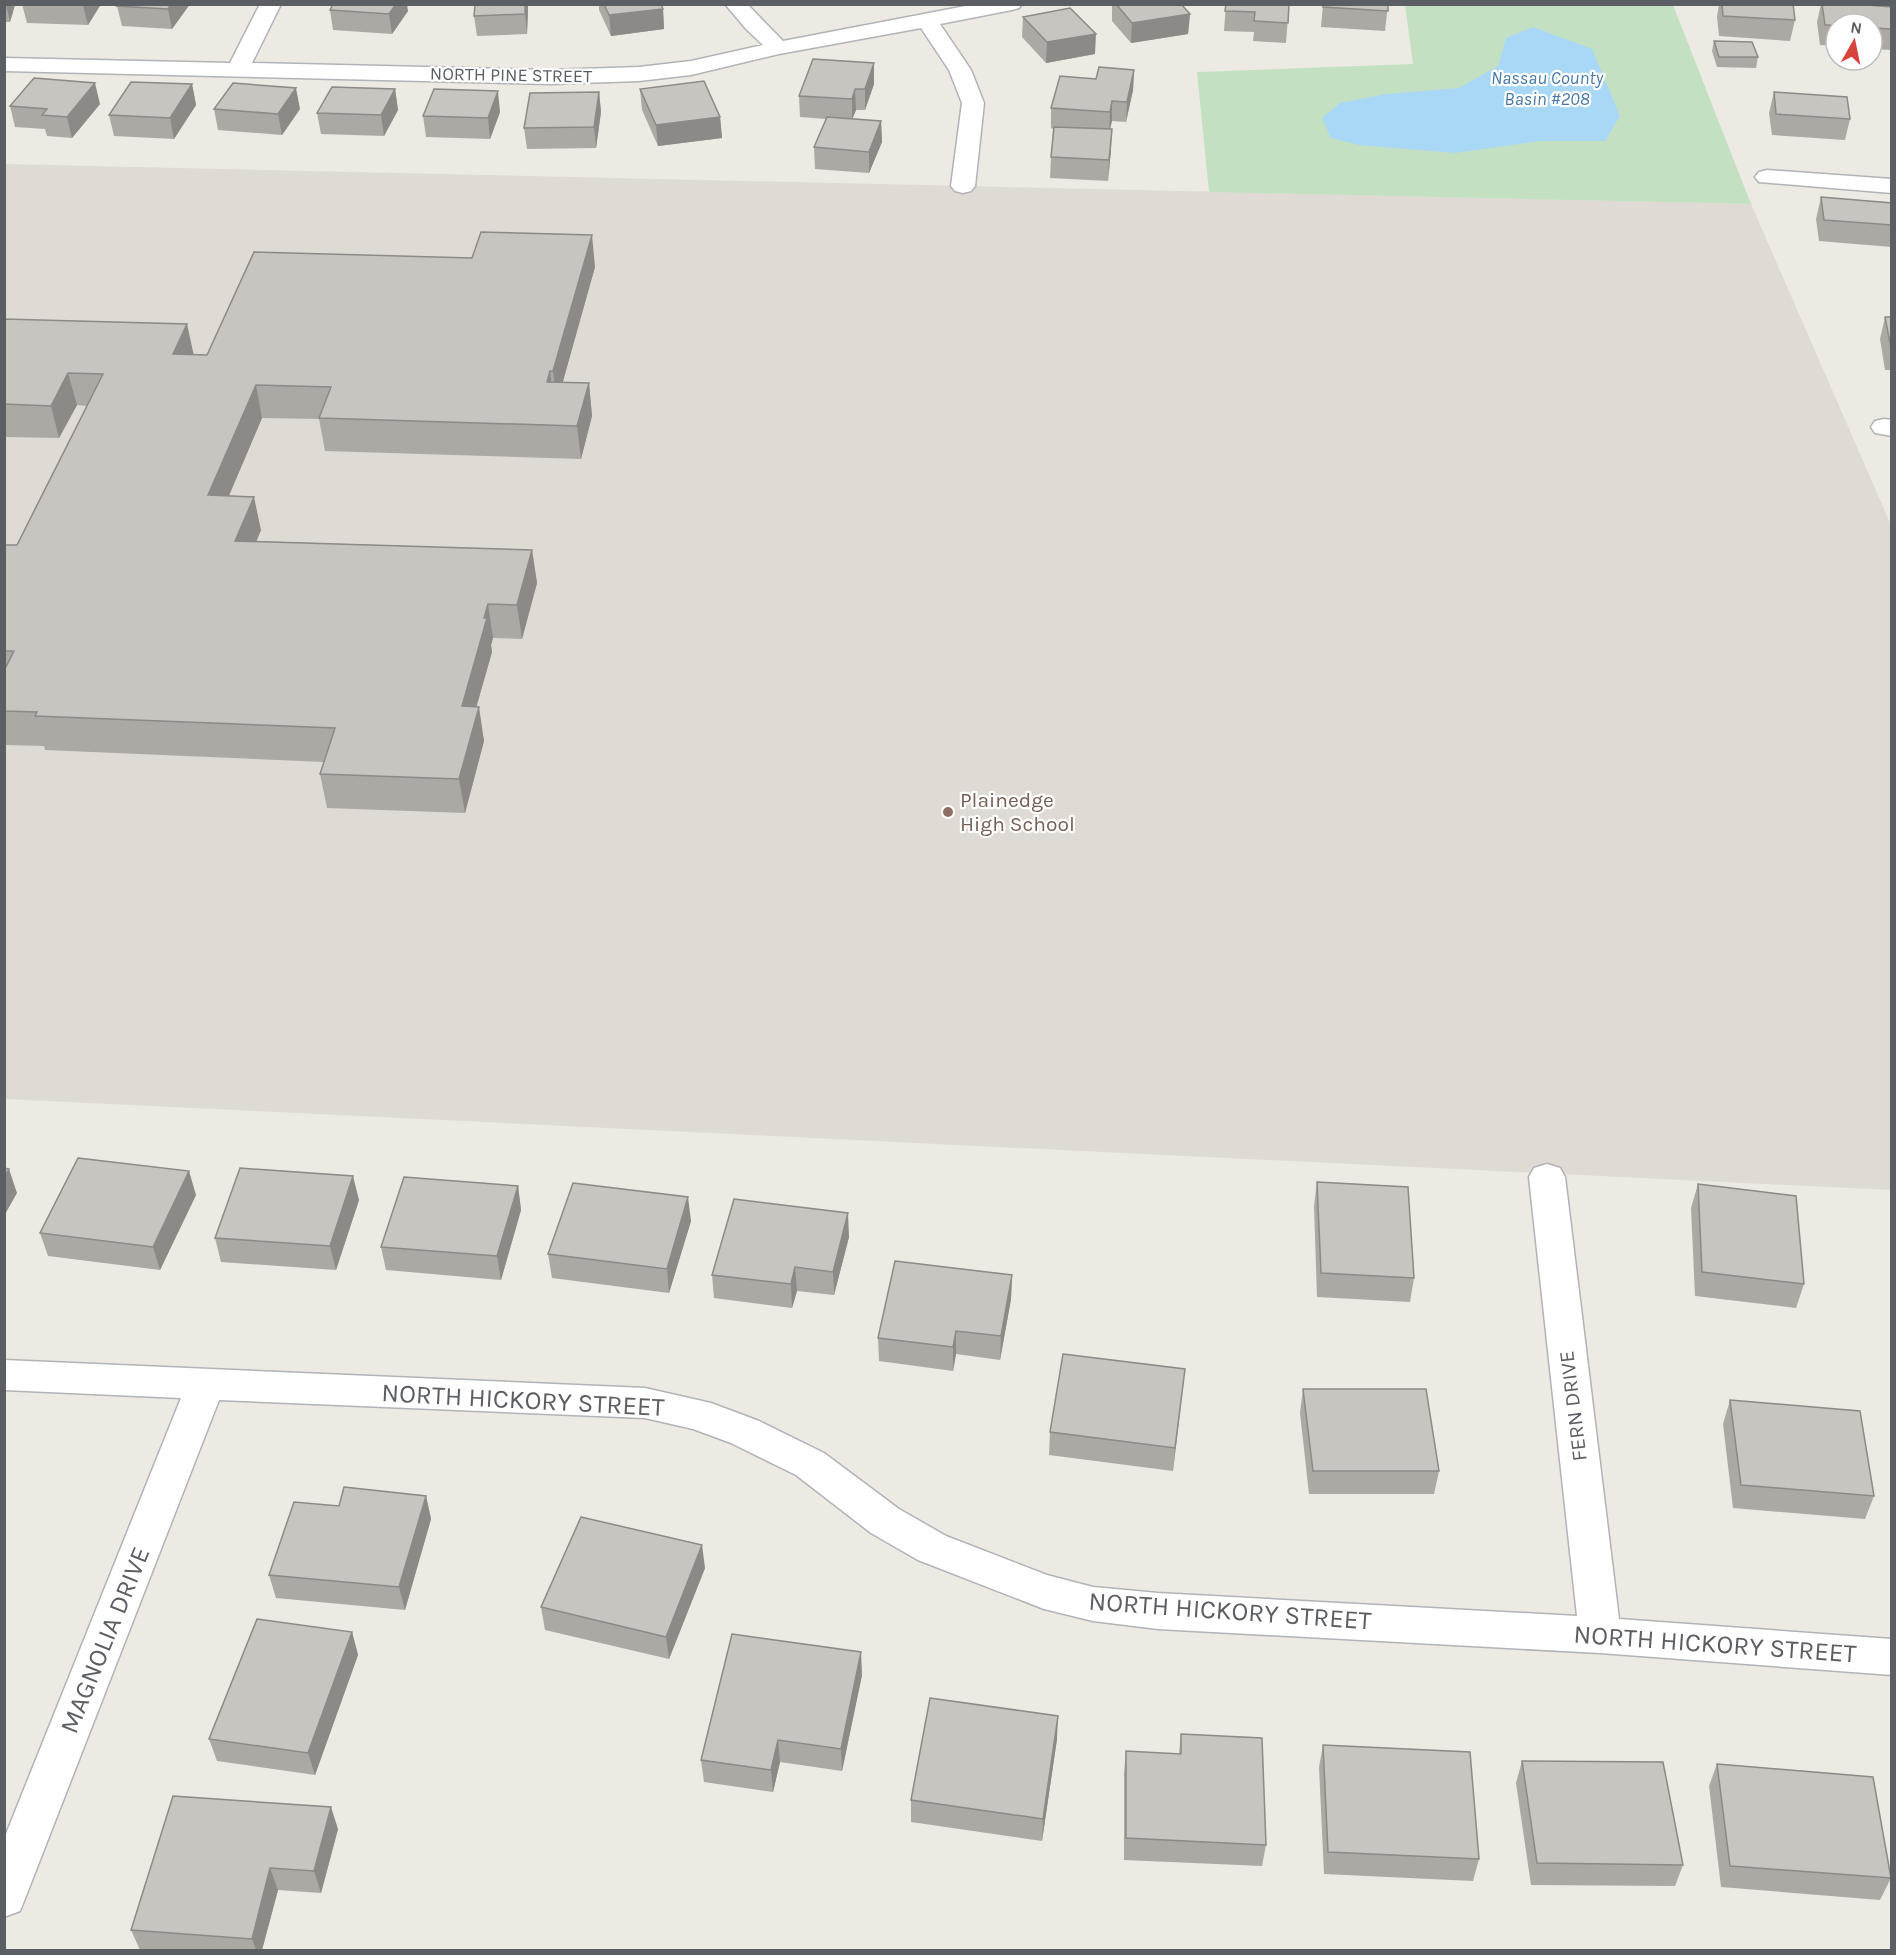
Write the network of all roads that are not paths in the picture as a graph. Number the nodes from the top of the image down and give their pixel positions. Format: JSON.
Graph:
{"nodes":[{"id":1,"x":271,"y":4,"type":"edge"},
{"id":2,"x":735,"y":4,"type":"edge"},
{"id":3,"x":1012,"y":4,"type":"edge"},
{"id":4,"x":927,"y":21,"type":"junction"},
{"id":5,"x":779,"y":48,"type":"junction"},
{"id":6,"x":4,"y":64,"type":"edge"},
{"id":7,"x":238,"y":69,"type":"junction"},
{"id":8,"x":1767,"y":177,"type":"dead end"},
{"id":9,"x":963,"y":186,"type":"dead end"},
{"id":10,"x":1892,"y":186,"type":"edge"},
{"id":11,"x":1546,"y":1176,"type":"dead end"},
{"id":12,"x":4,"y":1376,"type":"edge"},
{"id":13,"x":206,"y":1384,"type":"junction"},
{"id":14,"x":1600,"y":1635,"type":"junction"},
{"id":15,"x":1892,"y":1657,"type":"edge"},
{"id":16,"x":4,"y":1896,"type":"edge"}],
"edges":[{"from":1,"to":7,"type":"street"},
{"from":2,"to":5,"type":"street"},
{"from":3,"to":4,"type":"street","name":"NORTH PINE STREET"},
{"from":4,"to":5,"type":"street","name":"NORTH PINE STREET"},
{"from":4,"to":9,"type":"street"},
{"from":5,"to":7,"type":"street","name":"NORTH PINE STREET"},
{"from":6,"to":7,"type":"street","name":"NORTH PINE STREET"},
{"from":8,"to":10,"type":"street"},
{"from":11,"to":14,"type":"street","name":"FERN DRIVE"},
{"from":12,"to":13,"type":"street","name":"NORTH HICKORY STREET"},
{"from":13,"to":14,"type":"street","name":"NORTH HICKORY STREET"},
{"from":13,"to":16,"type":"street","name":"MAGNOLIA DRIVE"},
{"from":14,"to":15,"type":"street","name":"NORTH HICKORY STREET"}]}
